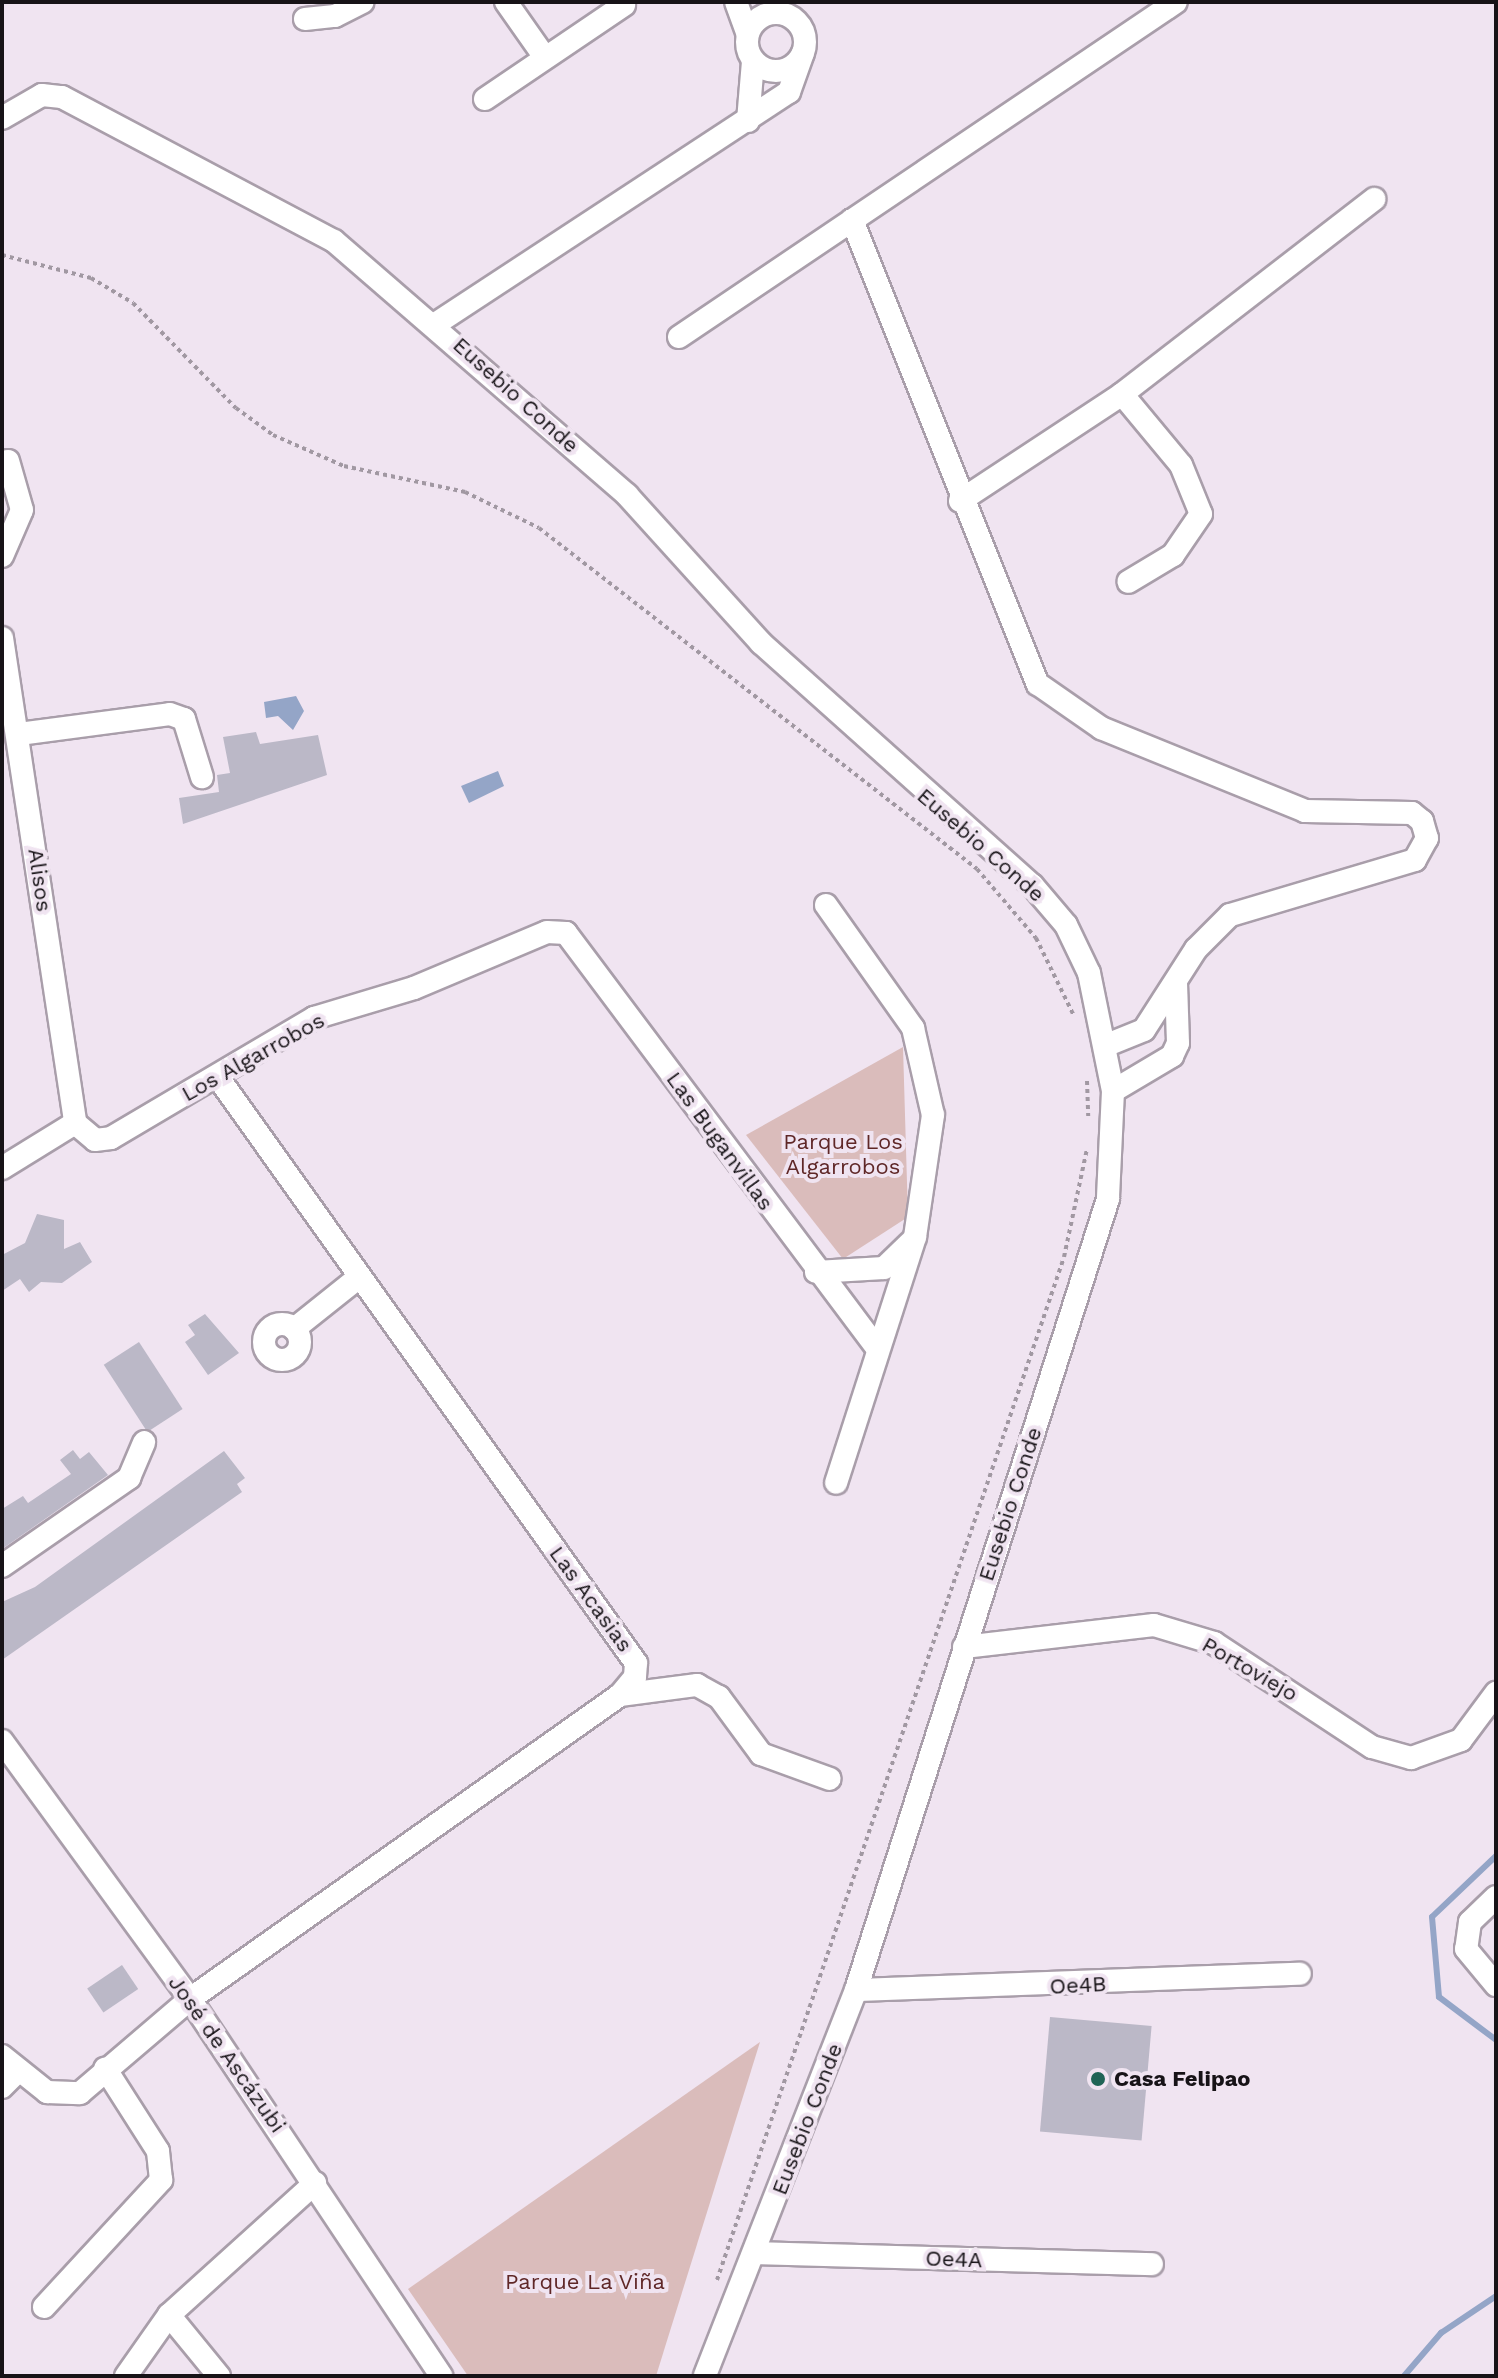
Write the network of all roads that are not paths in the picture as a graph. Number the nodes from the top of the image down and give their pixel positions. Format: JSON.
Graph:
{"nodes":[{"id":1,"x":363,"y":2,"type":"edge"},
{"id":2,"x":506,"y":2,"type":"edge"},
{"id":3,"x":736,"y":2,"type":"edge"},
{"id":4,"x":1176,"y":2,"type":"edge"},
{"id":5,"x":624,"y":5,"type":"dead end"},
{"id":6,"x":776,"y":7,"type":"edge"},
{"id":7,"x":305,"y":19,"type":"dead end"},
{"id":8,"x":747,"y":33,"type":"junction"},
{"id":9,"x":803,"y":53,"type":"junction"},
{"id":10,"x":544,"y":56,"type":"junction"},
{"id":11,"x":753,"y":62,"type":"junction"},
{"id":12,"x":485,"y":99,"type":"dead end"},
{"id":13,"x":2,"y":118,"type":"edge"},
{"id":14,"x":748,"y":121,"type":"junction"},
{"id":15,"x":1374,"y":199,"type":"dead end"},
{"id":16,"x":852,"y":220,"type":"junction"},
{"id":17,"x":437,"y":323,"type":"junction"},
{"id":18,"x":679,"y":337,"type":"dead end"},
{"id":19,"x":1122,"y":394,"type":"junction"},
{"id":20,"x":8,"y":461,"type":"dead end"},
{"id":21,"x":960,"y":501,"type":"junction"},
{"id":22,"x":2,"y":556,"type":"edge"},
{"id":23,"x":1128,"y":582,"type":"dead end"},
{"id":24,"x":2,"y":638,"type":"edge"},
{"id":25,"x":19,"y":734,"type":"junction"},
{"id":26,"x":202,"y":777,"type":"dead end"},
{"id":27,"x":826,"y":905,"type":"dead end"},
{"id":28,"x":566,"y":933,"type":"joint"},
{"id":29,"x":1176,"y":982,"type":"junction"},
{"id":30,"x":1107,"y":1045,"type":"junction"},
{"id":31,"x":217,"y":1076,"type":"junction"},
{"id":32,"x":1113,"y":1091,"type":"junction"},
{"id":33,"x":75,"y":1123,"type":"junction"},
{"id":34,"x":2,"y":1168,"type":"edge"},
{"id":35,"x":915,"y":1237,"type":"junction"},
{"id":36,"x":816,"y":1272,"type":"junction"},
{"id":37,"x":358,"y":1278,"type":"junction"},
{"id":38,"x":294,"y":1329,"type":"dead end"},
{"id":39,"x":877,"y":1348,"type":"junction"},
{"id":40,"x":144,"y":1442,"type":"dead end"},
{"id":41,"x":836,"y":1483,"type":"dead end"},
{"id":42,"x":2,"y":1566,"type":"edge"},
{"id":43,"x":964,"y":1647,"type":"junction"},
{"id":44,"x":1496,"y":1693,"type":"edge"},
{"id":45,"x":620,"y":1695,"type":"junction"},
{"id":46,"x":2,"y":1741,"type":"edge"},
{"id":47,"x":830,"y":1779,"type":"dead end"},
{"id":48,"x":1496,"y":1897,"type":"edge"},
{"id":49,"x":1300,"y":1974,"type":"dead end"},
{"id":50,"x":1496,"y":1985,"type":"edge"},
{"id":51,"x":856,"y":1990,"type":"junction"},
{"id":52,"x":190,"y":1999,"type":"junction"},
{"id":53,"x":10,"y":2064,"type":"edge"},
{"id":54,"x":105,"y":2068,"type":"junction"},
{"id":55,"x":2,"y":2087,"type":"edge"},
{"id":56,"x":315,"y":2183,"type":"junction"},
{"id":57,"x":755,"y":2253,"type":"junction"},
{"id":58,"x":1152,"y":2264,"type":"dead end"},
{"id":59,"x":44,"y":2307,"type":"dead end"},
{"id":60,"x":169,"y":2315,"type":"junction"},
{"id":61,"x":126,"y":2376,"type":"edge"},
{"id":62,"x":219,"y":2376,"type":"edge"},
{"id":63,"x":441,"y":2376,"type":"edge"},
{"id":64,"x":705,"y":2376,"type":"edge"}],
"edges":[{"from":1,"to":7,"type":"street"},
{"from":2,"to":10,"type":"street"},
{"from":3,"to":8,"type":"street"},
{"from":4,"to":16,"type":"street"},
{"from":5,"to":10,"type":"street"},
{"from":6,"to":8,"type":"street"},
{"from":6,"to":9,"type":"street"},
{"from":8,"to":11,"type":"street"},
{"from":9,"to":11,"type":"street"},
{"from":9,"to":14,"type":"street"},
{"from":10,"to":12,"type":"street"},
{"from":11,"to":14,"type":"street"},
{"from":13,"to":17,"type":"street","name":"Eusebio Conde"},
{"from":14,"to":17,"type":"street"},
{"from":15,"to":19,"type":"street"},
{"from":16,"to":18,"type":"street"},
{"from":16,"to":21,"type":"street"},
{"from":17,"to":30,"type":"street","name":"Eusebio Conde"},
{"from":19,"to":21,"type":"street"},
{"from":19,"to":23,"type":"street"},
{"from":20,"to":22,"type":"street"},
{"from":21,"to":29,"type":"street"},
{"from":24,"to":25,"type":"street","name":"Alisos"},
{"from":25,"to":26,"type":"street"},
{"from":25,"to":33,"type":"street","name":"Alisos"},
{"from":27,"to":35,"type":"street"},
{"from":28,"to":31,"type":"street","name":"Los Algarrobos"},
{"from":28,"to":36,"type":"street","name":"Las Buganvillas"},
{"from":29,"to":30,"type":"street"},
{"from":29,"to":32,"type":"street"},
{"from":30,"to":32,"type":"street","name":"Eusebio Conde"},
{"from":31,"to":33,"type":"street","name":"Los Algarrobos"},
{"from":31,"to":37,"type":"street","name":"Las Acasias"},
{"from":32,"to":43,"type":"street","name":"Eusebio Conde"},
{"from":33,"to":34,"type":"street"},
{"from":35,"to":36,"type":"street"},
{"from":35,"to":39,"type":"street"},
{"from":36,"to":39,"type":"street","name":"Las Buganvillas"},
{"from":37,"to":38,"type":"street"},
{"from":37,"to":45,"type":"street","name":"Las Acasias"},
{"from":39,"to":41,"type":"street"},
{"from":40,"to":42,"type":"street"},
{"from":43,"to":44,"type":"street","name":"Portoviejo"},
{"from":43,"to":51,"type":"street","name":"Eusebio Conde"},
{"from":45,"to":47,"type":"street"},
{"from":45,"to":52,"type":"street"},
{"from":46,"to":52,"type":"street","name":"José de Ascázubi"},
{"from":48,"to":50,"type":"street"},
{"from":49,"to":51,"type":"street","name":"Oe4B"},
{"from":51,"to":57,"type":"street","name":"Eusebio Conde"},
{"from":52,"to":54,"type":"street"},
{"from":52,"to":56,"type":"street","name":"José de Ascázubi"},
{"from":53,"to":54,"type":"street"},
{"from":53,"to":55,"type":"street"},
{"from":54,"to":59,"type":"street"},
{"from":56,"to":60,"type":"street"},
{"from":56,"to":63,"type":"street","name":"José de Ascázubi"},
{"from":57,"to":58,"type":"street","name":"Oe4A"},
{"from":57,"to":64,"type":"street","name":"Eusebio Conde"},
{"from":60,"to":61,"type":"street"},
{"from":60,"to":62,"type":"street"}]}
